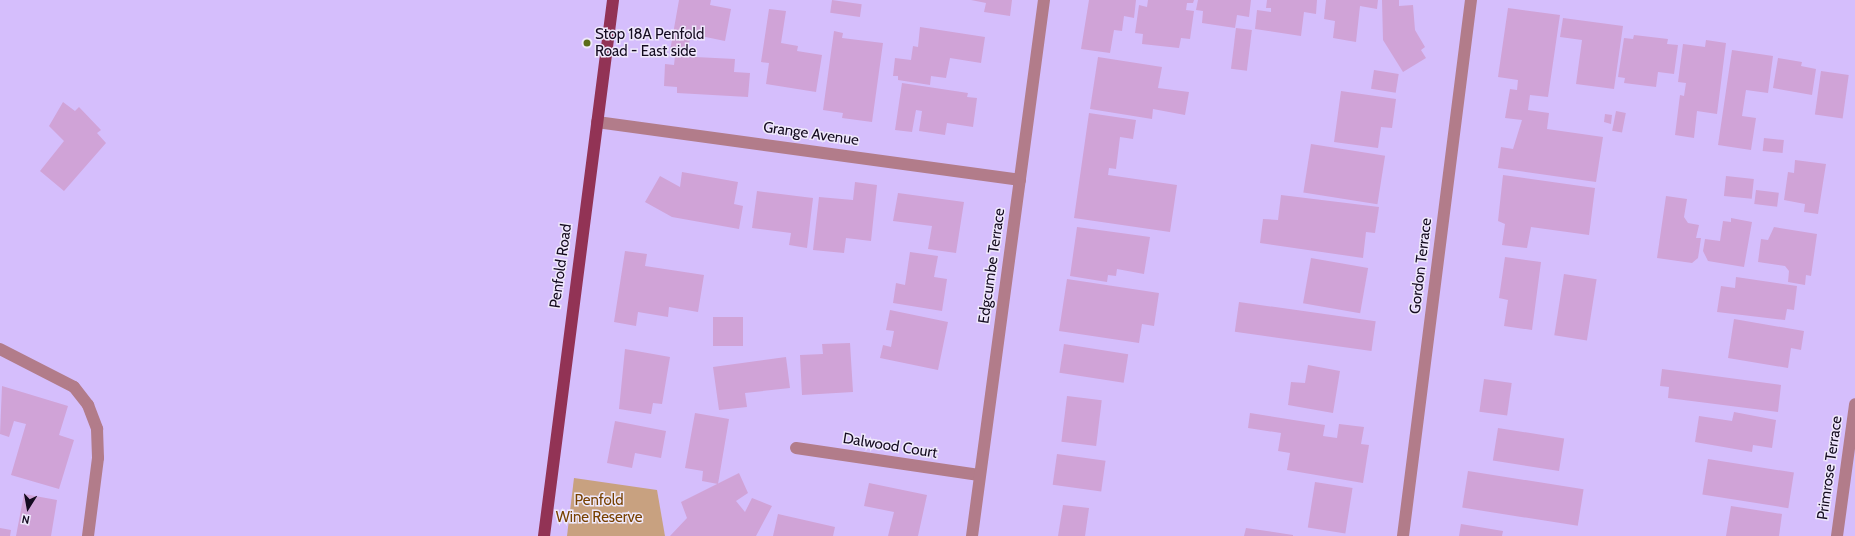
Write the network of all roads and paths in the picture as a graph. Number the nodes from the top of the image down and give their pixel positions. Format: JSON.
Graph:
{"nodes":[{"id":1,"x":613,"y":0,"type":"edge"},
{"id":2,"x":1044,"y":0,"type":"edge"},
{"id":3,"x":1471,"y":0,"type":"edge"},
{"id":4,"x":597,"y":122,"type":"junction"},
{"id":5,"x":1020,"y":180,"type":"junction"},
{"id":6,"x":0,"y":349,"type":"edge"},
{"id":7,"x":1855,"y":404,"type":"edge"},
{"id":8,"x":796,"y":448,"type":"dead end"},
{"id":9,"x":1852,"y":455,"type":"edge"},
{"id":10,"x":979,"y":475,"type":"junction"},
{"id":11,"x":88,"y":536,"type":"edge"},
{"id":12,"x":544,"y":536,"type":"edge"},
{"id":13,"x":972,"y":536,"type":"edge"},
{"id":14,"x":1403,"y":536,"type":"edge"},
{"id":15,"x":1837,"y":536,"type":"edge"}],
"edges":[{"from":1,"to":4,"type":"main road","name":"Penfold Road"},
{"from":2,"to":5,"type":"street","name":"Edgcumbe Terrace"},
{"from":3,"to":14,"type":"street","name":"Gordon Terrace"},
{"from":4,"to":5,"type":"street","name":"Grange Avenue"},
{"from":4,"to":12,"type":"main road","name":"Penfold Road"},
{"from":5,"to":10,"type":"street","name":"Edgcumbe Terrace"},
{"from":6,"to":11,"type":"street"},
{"from":7,"to":9,"type":"street","name":"Primrose Terrace"},
{"from":8,"to":10,"type":"street","name":"Dalwood Court"},
{"from":9,"to":15,"type":"street","name":"Primrose Terrace"},
{"from":10,"to":13,"type":"street","name":"Edgcumbe Terrace"}]}
